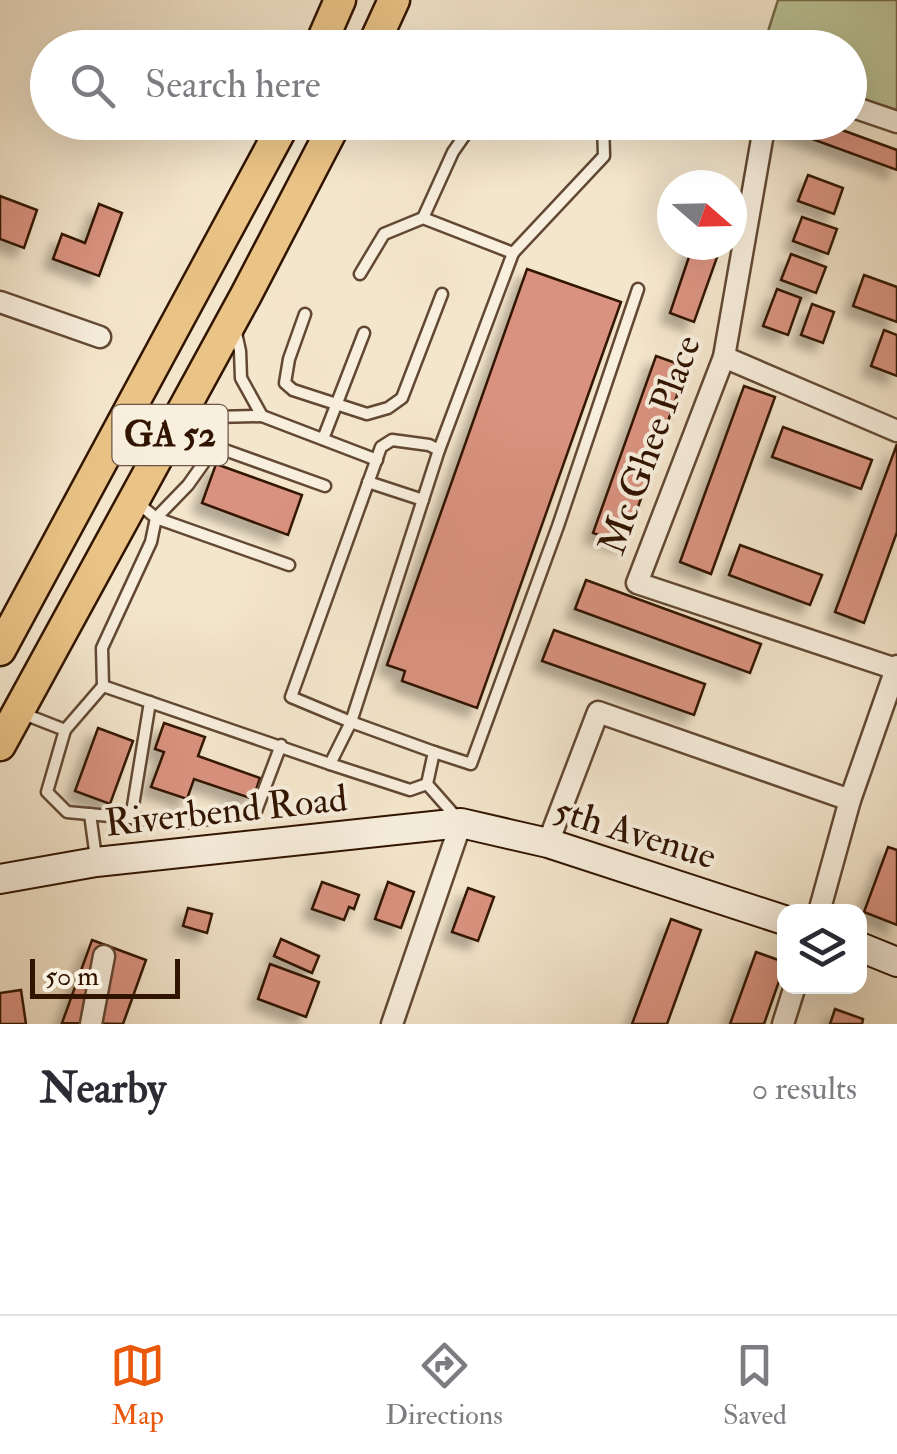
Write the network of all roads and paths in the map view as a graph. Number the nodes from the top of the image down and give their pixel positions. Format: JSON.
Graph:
{"nodes":[{"id":1,"x":340,"y":0,"type":"edge"},
{"id":2,"x":394,"y":0,"type":"edge"},
{"id":3,"x":327,"y":30,"type":"edge"},
{"id":4,"x":380,"y":30,"type":"edge"},
{"id":5,"x":867,"y":112,"type":"edge"},
{"id":6,"x":897,"y":122,"type":"edge"},
{"id":7,"x":276,"y":140,"type":"edge"},
{"id":8,"x":327,"y":140,"type":"edge"},
{"id":9,"x":462,"y":140,"type":"edge"},
{"id":10,"x":604,"y":140,"type":"edge"},
{"id":11,"x":761,"y":140,"type":"edge"},
{"id":12,"x":423,"y":218,"type":"junction"},
{"id":13,"x":513,"y":253,"type":"junction"},
{"id":14,"x":360,"y":274,"type":"dead end"},
{"id":15,"x":638,"y":289,"type":"dead end"},
{"id":16,"x":442,"y":294,"type":"dead end"},
{"id":17,"x":0,"y":302,"type":"edge"},
{"id":18,"x":306,"y":314,"type":"dead end"},
{"id":19,"x":233,"y":318,"type":"junction"},
{"id":20,"x":364,"y":333,"type":"dead end"},
{"id":21,"x":100,"y":336,"type":"dead end"},
{"id":22,"x":724,"y":357,"type":"junction"},
{"id":23,"x":337,"y":404,"type":"junction"},
{"id":24,"x":262,"y":416,"type":"junction"},
{"id":25,"x":897,"y":431,"type":"edge"},
{"id":26,"x":171,"y":432,"type":"junction"},
{"id":27,"x":323,"y":439,"type":"junction"},
{"id":28,"x":439,"y":450,"type":"junction"},
{"id":29,"x":376,"y":460,"type":"junction"},
{"id":30,"x":368,"y":482,"type":"junction"},
{"id":31,"x":324,"y":486,"type":"dead end"},
{"id":32,"x":423,"y":500,"type":"junction"},
{"id":33,"x":145,"y":509,"type":"junction"},
{"id":34,"x":290,"y":565,"type":"dead end"},
{"id":35,"x":0,"y":650,"type":"edge"},
{"id":36,"x":896,"y":668,"type":"edge"},
{"id":37,"x":104,"y":686,"type":"junction"},
{"id":38,"x":150,"y":702,"type":"junction"},
{"id":39,"x":19,"y":711,"type":"junction"},
{"id":40,"x":351,"y":722,"type":"junction"},
{"id":41,"x":65,"y":730,"type":"junction"},
{"id":42,"x":0,"y":745,"type":"edge"},
{"id":43,"x":281,"y":745,"type":"junction"},
{"id":44,"x":434,"y":752,"type":"junction"},
{"id":45,"x":330,"y":764,"type":"junction"},
{"id":46,"x":427,"y":784,"type":"junction"},
{"id":47,"x":850,"y":800,"type":"junction"},
{"id":48,"x":90,"y":814,"type":"junction"},
{"id":49,"x":131,"y":818,"type":"junction"},
{"id":50,"x":184,"y":823,"type":"junction"},
{"id":51,"x":461,"y":823,"type":"junction"},
{"id":52,"x":548,"y":844,"type":"junction"},
{"id":53,"x":192,"y":852,"type":"junction"},
{"id":54,"x":96,"y":862,"type":"junction"},
{"id":55,"x":0,"y":878,"type":"edge"},
{"id":56,"x":821,"y":904,"type":"edge"},
{"id":57,"x":777,"y":918,"type":"edge"},
{"id":58,"x":867,"y":950,"type":"edge"},
{"id":59,"x":104,"y":956,"type":"dead end"},
{"id":60,"x":897,"y":962,"type":"edge"},
{"id":61,"x":792,"y":994,"type":"edge"},
{"id":62,"x":90,"y":1024,"type":"edge"},
{"id":63,"x":392,"y":1024,"type":"edge"},
{"id":64,"x":782,"y":1024,"type":"edge"}],
"edges":[{"from":1,"to":3,"type":"main road"},
{"from":2,"to":4,"type":"main road"},
{"from":5,"to":6,"type":"street"},
{"from":7,"to":35,"type":"main road","number":"GA 52"},
{"from":8,"to":19,"type":"main road","number":"GA 52"},
{"from":9,"to":12,"type":"lane"},
{"from":10,"to":13,"type":"lane"},
{"from":11,"to":22,"type":"street","name":"Mc Ghee Place"},
{"from":12,"to":13,"type":"lane"},
{"from":12,"to":14,"type":"lane"},
{"from":13,"to":28,"type":"lane"},
{"from":15,"to":44,"type":"lane"},
{"from":16,"to":23,"type":"lane"},
{"from":17,"to":21,"type":"street"},
{"from":18,"to":23,"type":"lane"},
{"from":19,"to":24,"type":"lane"},
{"from":19,"to":26,"type":"main road","number":"GA 52"},
{"from":20,"to":23,"type":"lane"},
{"from":22,"to":25,"type":"street"},
{"from":22,"to":36,"type":"street","name":"Mc Ghee Place"},
{"from":23,"to":27,"type":"lane"},
{"from":24,"to":26,"type":"lane"},
{"from":24,"to":27,"type":"lane"},
{"from":26,"to":33,"type":"main road","number":"GA 52"},
{"from":27,"to":29,"type":"lane"},
{"from":28,"to":29,"type":"lane"},
{"from":28,"to":32,"type":"lane"},
{"from":29,"to":30,"type":"lane"},
{"from":30,"to":32,"type":"lane"},
{"from":30,"to":40,"type":"lane"},
{"from":31,"to":33,"type":"lane"},
{"from":32,"to":40,"type":"lane"},
{"from":33,"to":34,"type":"lane"},
{"from":33,"to":37,"type":"lane"},
{"from":33,"to":39,"type":"main road","number":"GA 52"},
{"from":36,"to":47,"type":"street"},
{"from":37,"to":38,"type":"lane"},
{"from":37,"to":41,"type":"lane"},
{"from":38,"to":43,"type":"lane"},
{"from":38,"to":49,"type":"lane"},
{"from":39,"to":41,"type":"lane"},
{"from":39,"to":42,"type":"main road","number":"GA 52"},
{"from":40,"to":44,"type":"lane"},
{"from":40,"to":45,"type":"lane"},
{"from":41,"to":48,"type":"lane"},
{"from":43,"to":45,"type":"lane"},
{"from":43,"to":50,"type":"lane"},
{"from":44,"to":46,"type":"lane"},
{"from":45,"to":46,"type":"lane"},
{"from":46,"to":51,"type":"lane"},
{"from":47,"to":52,"type":"street"},
{"from":47,"to":56,"type":"street"},
{"from":48,"to":49,"type":"lane"},
{"from":48,"to":54,"type":"lane"},
{"from":49,"to":50,"type":"lane"},
{"from":50,"to":53,"type":"lane"},
{"from":51,"to":52,"type":"street","name":"5th Avenue"},
{"from":51,"to":53,"type":"street","name":"Riverbend Road"},
{"from":51,"to":63,"type":"street"},
{"from":52,"to":57,"type":"street","name":"5th Avenue"},
{"from":53,"to":54,"type":"street","name":"Riverbend Road"},
{"from":54,"to":55,"type":"street","name":"Riverbend Road"},
{"from":58,"to":60,"type":"street"},
{"from":59,"to":62,"type":"street"},
{"from":61,"to":64,"type":"street"}]}
